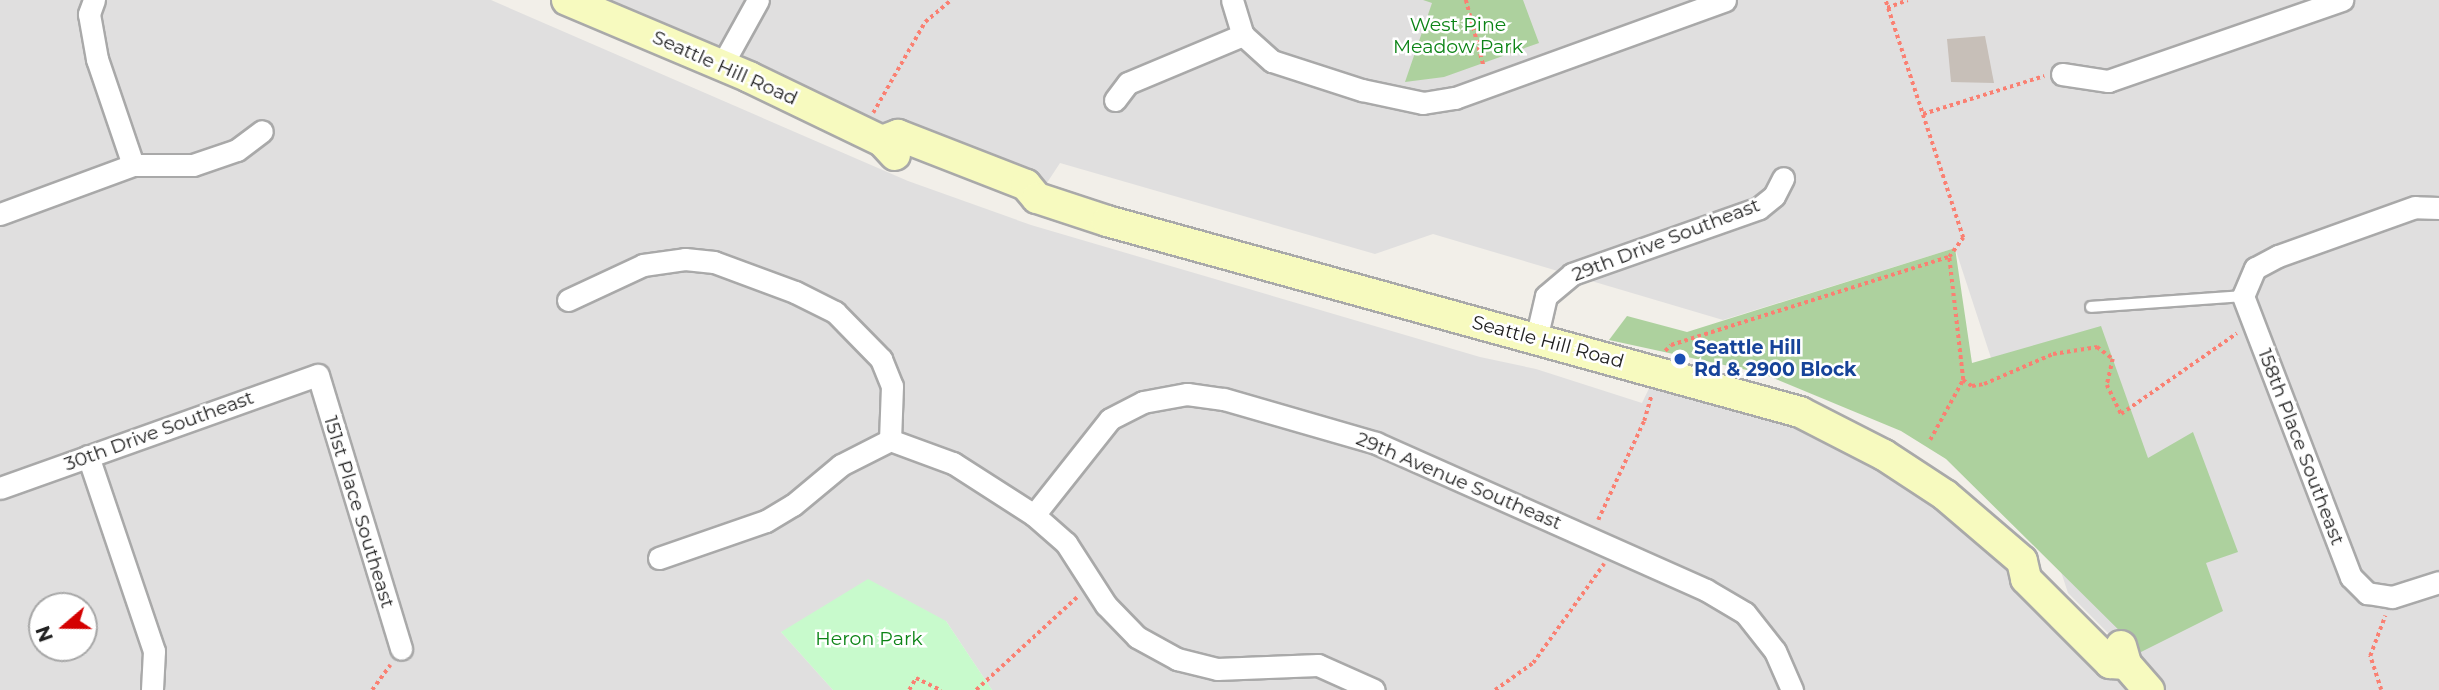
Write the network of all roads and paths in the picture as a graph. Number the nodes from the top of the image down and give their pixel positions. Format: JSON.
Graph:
{"nodes":[{"id":1,"x":94,"y":0,"type":"edge"},
{"id":2,"x":566,"y":0,"type":"edge"},
{"id":3,"x":758,"y":0,"type":"edge"},
{"id":4,"x":951,"y":0,"type":"edge"},
{"id":5,"x":1232,"y":0,"type":"edge"},
{"id":6,"x":1466,"y":0,"type":"edge"},
{"id":7,"x":1885,"y":0,"type":"edge"},
{"id":8,"x":1908,"y":0,"type":"edge"},
{"id":9,"x":2342,"y":0,"type":"edge"},
{"id":10,"x":1718,"y":3,"type":"edge"},
{"id":11,"x":1887,"y":8,"type":"junction"},
{"id":12,"x":1243,"y":35,"type":"junction"},
{"id":13,"x":722,"y":65,"type":"junction"},
{"id":14,"x":2062,"y":74,"type":"joint"},
{"id":15,"x":1489,"y":85,"type":"junction"},
{"id":16,"x":1115,"y":100,"type":"dead end"},
{"id":17,"x":1923,"y":114,"type":"junction"},
{"id":18,"x":878,"y":127,"type":"junction"},
{"id":19,"x":262,"y":131,"type":"dead end"},
{"id":20,"x":133,"y":165,"type":"junction"},
{"id":21,"x":1783,"y":178,"type":"dead end"},
{"id":22,"x":2439,"y":208,"type":"edge"},
{"id":23,"x":0,"y":214,"type":"edge"},
{"id":24,"x":1949,"y":257,"type":"junction"},
{"id":25,"x":2243,"y":296,"type":"junction"},
{"id":26,"x":568,"y":300,"type":"dead end"},
{"id":27,"x":2091,"y":307,"type":"dead end"},
{"id":28,"x":2253,"y":322,"type":"junction"},
{"id":29,"x":1536,"y":339,"type":"junction"},
{"id":30,"x":1661,"y":355,"type":"dead end"},
{"id":31,"x":317,"y":374,"type":"joint"},
{"id":32,"x":1962,"y":380,"type":"junction"},
{"id":33,"x":1652,"y":394,"type":"dead end"},
{"id":34,"x":890,"y":440,"type":"junction"},
{"id":35,"x":1930,"y":440,"type":"dead end"},
{"id":36,"x":88,"y":456,"type":"junction"},
{"id":37,"x":0,"y":488,"type":"edge"},
{"id":38,"x":1034,"y":515,"type":"junction"},
{"id":39,"x":1590,"y":537,"type":"junction"},
{"id":40,"x":1615,"y":548,"type":"junction"},
{"id":41,"x":659,"y":558,"type":"dead end"},
{"id":42,"x":2439,"y":582,"type":"edge"},
{"id":43,"x":1093,"y":583,"type":"junction"},
{"id":44,"x":2392,"y":597,"type":"junction"},
{"id":45,"x":401,"y":649,"type":"joint"},
{"id":46,"x":152,"y":690,"type":"edge"},
{"id":47,"x":372,"y":690,"type":"edge"},
{"id":48,"x":909,"y":690,"type":"edge"},
{"id":49,"x":941,"y":690,"type":"edge"},
{"id":50,"x":976,"y":690,"type":"edge"},
{"id":51,"x":1374,"y":690,"type":"edge"},
{"id":52,"x":1494,"y":690,"type":"edge"},
{"id":53,"x":1792,"y":690,"type":"edge"},
{"id":54,"x":2149,"y":690,"type":"edge"},
{"id":55,"x":2381,"y":690,"type":"edge"}],
"edges":[{"from":1,"to":20,"type":"street"},
{"from":2,"to":13,"type":"main road","name":"Seattle Hill Road"},
{"from":3,"to":13,"type":"street"},
{"from":4,"to":18,"type":"path"},
{"from":5,"to":12,"type":"street"},
{"from":6,"to":15,"type":"path"},
{"from":7,"to":11,"type":"path"},
{"from":8,"to":11,"type":"path"},
{"from":9,"to":14,"type":"street"},
{"from":10,"to":15,"type":"street"},
{"from":11,"to":17,"type":"path"},
{"from":12,"to":15,"type":"street"},
{"from":12,"to":16,"type":"street"},
{"from":13,"to":18,"type":"main road","name":"Seattle Hill Road"},
{"from":14,"to":17,"type":"path"},
{"from":17,"to":24,"type":"path"},
{"from":18,"to":29,"type":"main road","name":"Seattle Hill Road"},
{"from":19,"to":20,"type":"street"},
{"from":20,"to":23,"type":"street"},
{"from":21,"to":29,"type":"street","name":"29th Drive Southeast"},
{"from":22,"to":25,"type":"street"},
{"from":24,"to":30,"type":"path"},
{"from":24,"to":32,"type":"path"},
{"from":25,"to":27,"type":"lane"},
{"from":25,"to":28,"type":"street","name":"158th Place Southeast"},
{"from":26,"to":34,"type":"street"},
{"from":28,"to":32,"type":"path"},
{"from":28,"to":44,"type":"street","name":"158th Place Southeast"},
{"from":29,"to":54,"type":"main road","name":"Seattle Hill Road"},
{"from":31,"to":36,"type":"street","name":"30th Drive Southeast"},
{"from":31,"to":45,"type":"street","name":"151st Place Southeast"},
{"from":32,"to":35,"type":"path"},
{"from":33,"to":39,"type":"path"},
{"from":34,"to":38,"type":"street"},
{"from":34,"to":41,"type":"street"},
{"from":36,"to":37,"type":"street","name":"30th Drive Southeast"},
{"from":36,"to":46,"type":"street"},
{"from":38,"to":39,"type":"street","name":"29th Avenue Southeast"},
{"from":38,"to":43,"type":"street"},
{"from":39,"to":40,"type":"street","name":"29th Avenue Southeast"},
{"from":40,"to":52,"type":"path"},
{"from":40,"to":53,"type":"street","name":"29th Avenue Southeast"},
{"from":42,"to":44,"type":"street"},
{"from":43,"to":50,"type":"path"},
{"from":43,"to":51,"type":"street"},
{"from":44,"to":55,"type":"path"},
{"from":45,"to":47,"type":"path"},
{"from":48,"to":49,"type":"path"}]}
